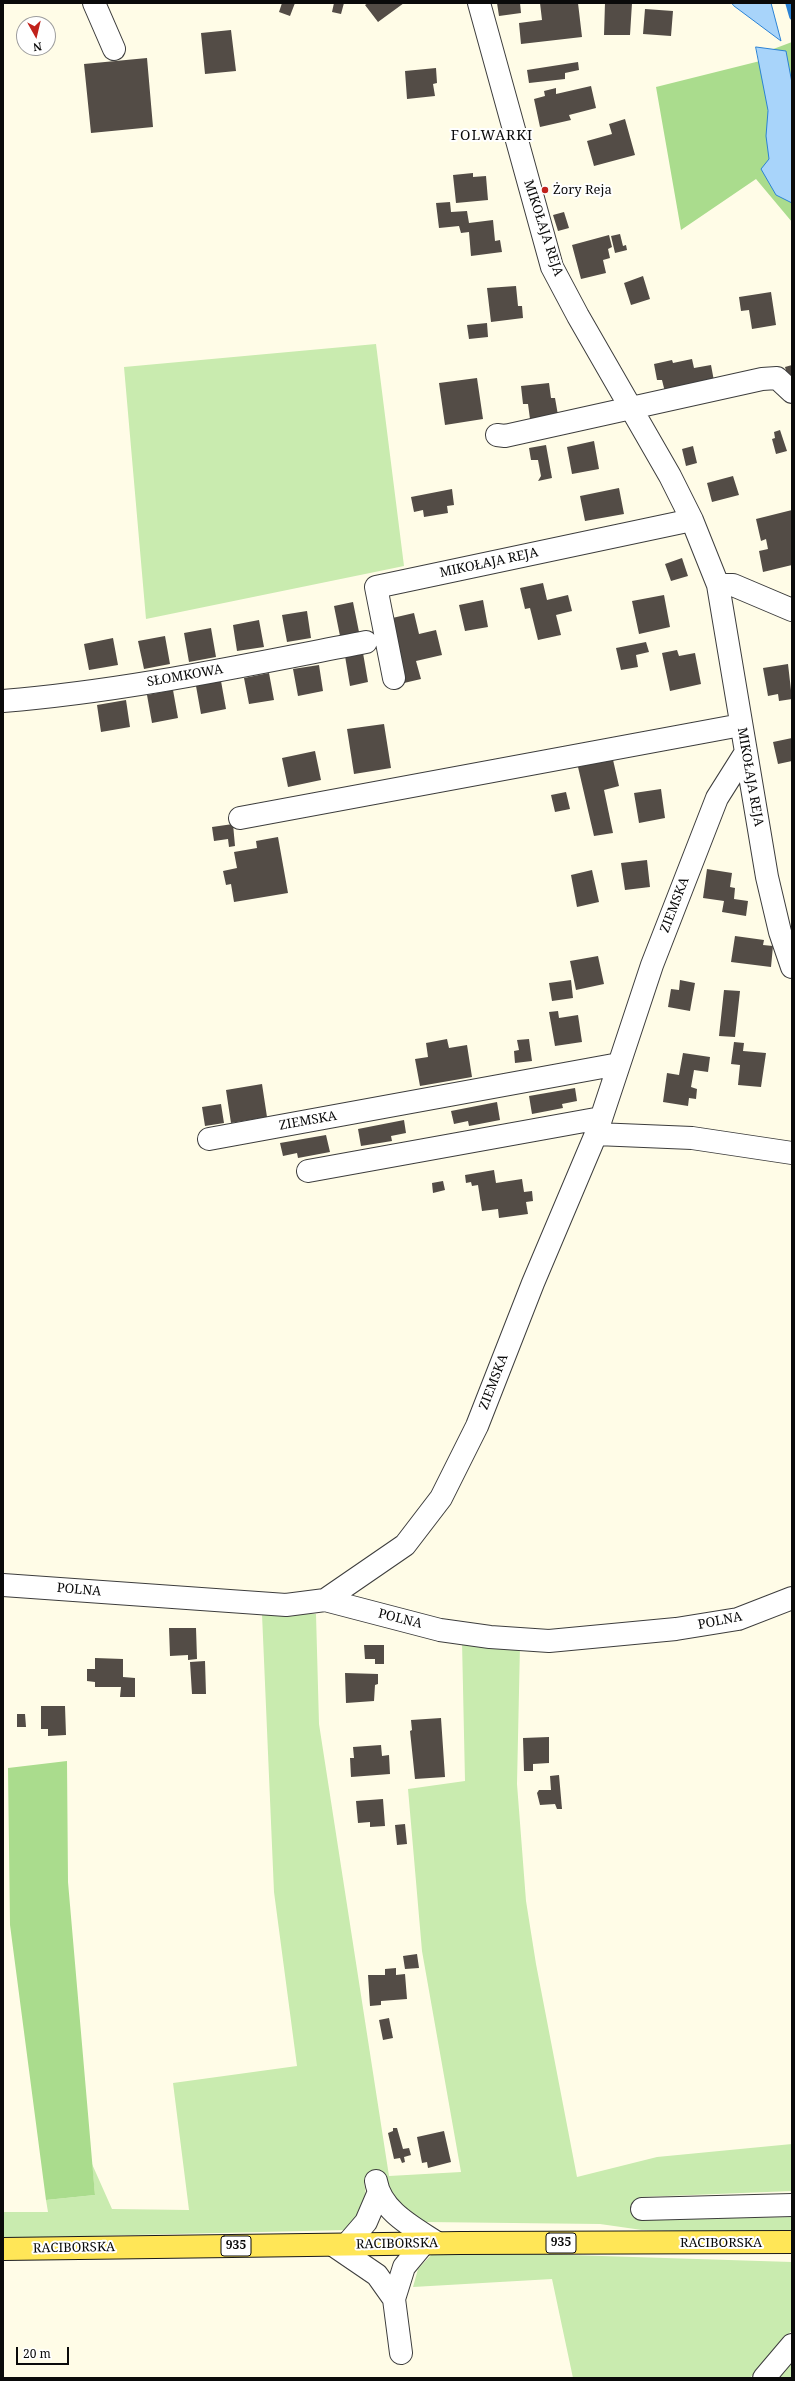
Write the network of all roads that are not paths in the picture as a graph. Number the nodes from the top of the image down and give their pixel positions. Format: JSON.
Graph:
{"nodes":[{"id":1,"x":94,"y":3,"type":"edge"},
{"id":2,"x":479,"y":3,"type":"edge"},
{"id":3,"x":114,"y":49,"type":"dead end"},
{"id":4,"x":792,"y":392,"type":"edge"},
{"id":5,"x":632,"y":409,"type":"junction"},
{"id":6,"x":497,"y":435,"type":"dead end"},
{"id":7,"x":692,"y":520,"type":"junction"},
{"id":8,"x":718,"y":585,"type":"junction"},
{"id":9,"x":792,"y":610,"type":"edge"},
{"id":10,"x":366,"y":642,"type":"dead end"},
{"id":11,"x":394,"y":678,"type":"dead end"},
{"id":12,"x":3,"y":701,"type":"edge"},
{"id":13,"x":741,"y":725,"type":"junction"},
{"id":14,"x":746,"y":752,"type":"junction"},
{"id":15,"x":240,"y":818,"type":"dead end"},
{"id":16,"x":792,"y":967,"type":"edge"},
{"id":17,"x":619,"y":1064,"type":"junction"},
{"id":18,"x":598,"y":1126,"type":"junction"},
{"id":19,"x":209,"y":1139,"type":"dead end"},
{"id":20,"x":792,"y":1153,"type":"edge"},
{"id":21,"x":308,"y":1171,"type":"dead end"},
{"id":22,"x":3,"y":1585,"type":"edge"},
{"id":23,"x":792,"y":1598,"type":"edge"},
{"id":24,"x":325,"y":1600,"type":"junction"},
{"id":25,"x":792,"y":2205,"type":"edge"},
{"id":26,"x":642,"y":2209,"type":"dead end"},
{"id":27,"x":792,"y":2242,"type":"edge"},
{"id":28,"x":431,"y":2243,"type":"junction"},
{"id":29,"x":340,"y":2244,"type":"junction"},
{"id":30,"x":3,"y":2249,"type":"edge"},
{"id":31,"x":394,"y":2299,"type":"junction"},
{"id":32,"x":792,"y":2345,"type":"edge"},
{"id":33,"x":400,"y":2353,"type":"dead end"},
{"id":34,"x":764,"y":2378,"type":"edge"}],
"edges":[{"from":1,"to":3,"type":"street"},
{"from":2,"to":5,"type":"street","name":"MIKOŁAJA REJA"},
{"from":4,"to":5,"type":"street"},
{"from":5,"to":6,"type":"street"},
{"from":5,"to":7,"type":"street","name":"MIKOŁAJA REJA"},
{"from":7,"to":8,"type":"street","name":"MIKOŁAJA REJA"},
{"from":7,"to":11,"type":"street","name":"MIKOŁAJA REJA"},
{"from":8,"to":9,"type":"street"},
{"from":8,"to":13,"type":"street","name":"MIKOŁAJA REJA"},
{"from":10,"to":12,"type":"street","name":"SŁOMKOWA"},
{"from":13,"to":14,"type":"street","name":"MIKOŁAJA REJA"},
{"from":13,"to":15,"type":"street"},
{"from":14,"to":16,"type":"street","name":"MIKOŁAJA REJA"},
{"from":14,"to":17,"type":"street","name":"ZIEMSKA"},
{"from":17,"to":18,"type":"street","name":"ZIEMSKA"},
{"from":17,"to":19,"type":"street","name":"ZIEMSKA"},
{"from":18,"to":20,"type":"street"},
{"from":18,"to":21,"type":"street"},
{"from":18,"to":24,"type":"street","name":"ZIEMSKA"},
{"from":22,"to":24,"type":"street","name":"POLNA"},
{"from":23,"to":24,"type":"street","name":"POLNA"},
{"from":25,"to":26,"type":"street"},
{"from":27,"to":28,"type":"main road","name":"RACIBORSKA","number":"935"},
{"from":28,"to":29,"type":"main road","name":"RACIBORSKA","number":"935"},
{"from":28,"to":29,"type":"street"},
{"from":28,"to":31,"type":"street"},
{"from":29,"to":30,"type":"main road","name":"RACIBORSKA","number":"935"},
{"from":29,"to":31,"type":"street"},
{"from":31,"to":33,"type":"street"},
{"from":32,"to":34,"type":"street"}]}
